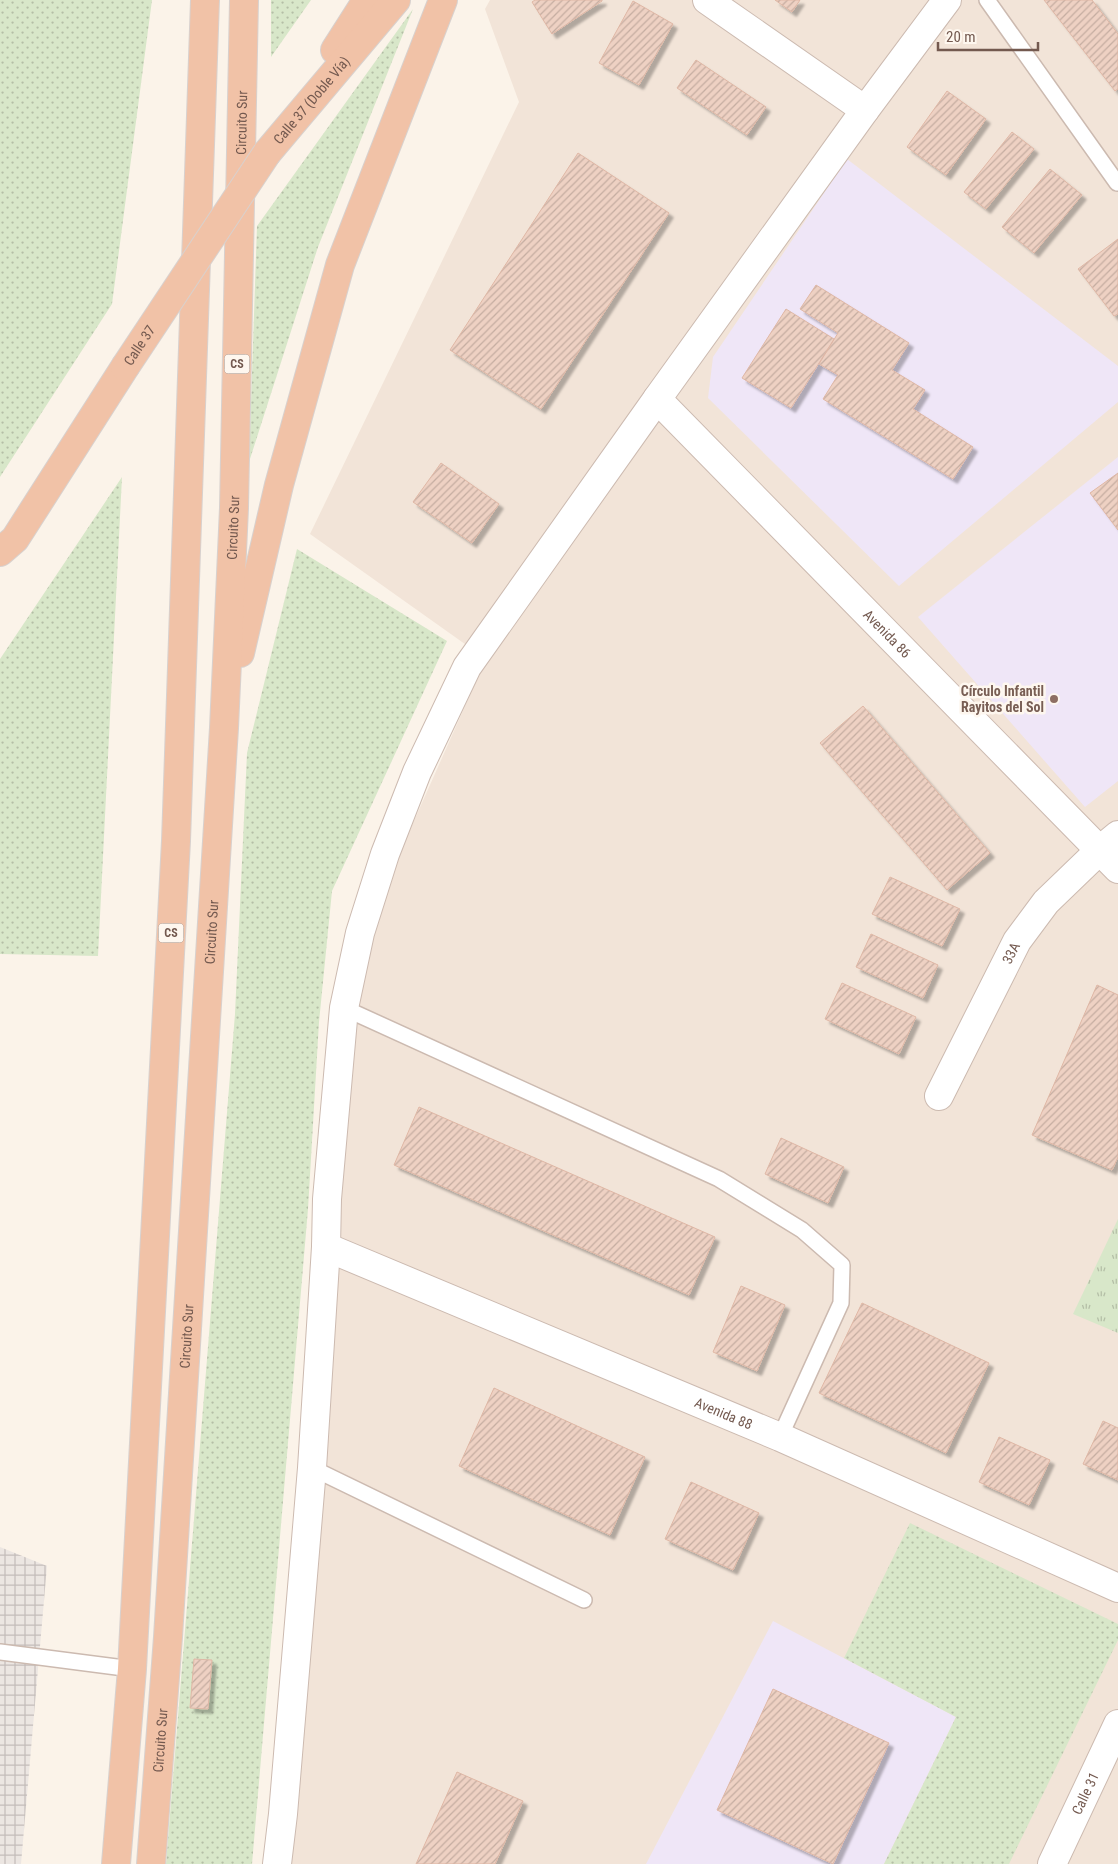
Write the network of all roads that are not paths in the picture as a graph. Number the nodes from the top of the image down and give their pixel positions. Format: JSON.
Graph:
{"nodes":[{"id":1,"x":205,"y":0,"type":"edge"},
{"id":2,"x":244,"y":0,"type":"edge"},
{"id":3,"x":367,"y":0,"type":"edge"},
{"id":4,"x":396,"y":0,"type":"edge"},
{"id":5,"x":443,"y":0,"type":"edge"},
{"id":6,"x":706,"y":0,"type":"edge"},
{"id":7,"x":947,"y":0,"type":"edge"},
{"id":8,"x":987,"y":0,"type":"edge"},
{"id":9,"x":865,"y":110,"type":"junction"},
{"id":10,"x":267,"y":153,"type":"junction"},
{"id":11,"x":1117,"y":183,"type":"dead end"},
{"id":12,"x":657,"y":399,"type":"junction"},
{"id":13,"x":7,"y":545,"type":"edge"},
{"id":14,"x":224,"y":728,"type":"junction"},
{"id":15,"x":1112,"y":851,"type":"edge"},
{"id":16,"x":344,"y":1008,"type":"junction"},
{"id":17,"x":939,"y":1096,"type":"dead end"},
{"id":18,"x":326,"y":1247,"type":"junction"},
{"id":19,"x":780,"y":1437,"type":"junction"},
{"id":20,"x":312,"y":1468,"type":"junction"},
{"id":21,"x":1118,"y":1588,"type":"edge"},
{"id":22,"x":584,"y":1600,"type":"dead end"},
{"id":23,"x":0,"y":1652,"type":"edge"},
{"id":24,"x":132,"y":1668,"type":"junction"},
{"id":25,"x":165,"y":1671,"type":"junction"},
{"id":26,"x":1118,"y":1724,"type":"edge"},
{"id":27,"x":116,"y":1864,"type":"edge"},
{"id":28,"x":151,"y":1864,"type":"edge"},
{"id":29,"x":277,"y":1864,"type":"edge"},
{"id":30,"x":1052,"y":1864,"type":"edge"}],
"edges":[{"from":1,"to":24,"type":"highway","number":"CS"},
{"from":2,"to":14,"type":"highway","name":"Circuito Sur","number":"CS"},
{"from":3,"to":10,"type":"highway","name":"Calle 37 (Doble Vía)"},
{"from":4,"to":10,"type":"highway","name":"Calle 37 (Doble Vía)"},
{"from":5,"to":14,"type":"highway"},
{"from":6,"to":9,"type":"street"},
{"from":7,"to":9,"type":"street"},
{"from":8,"to":11,"type":"lane"},
{"from":9,"to":12,"type":"street"},
{"from":10,"to":13,"type":"highway","name":"Calle 37","bridge":true},
{"from":12,"to":15,"type":"street","name":"Avenida 86"},
{"from":12,"to":16,"type":"street"},
{"from":14,"to":25,"type":"highway","name":"Circuito Sur","number":"CS"},
{"from":15,"to":17,"type":"street","name":"33A"},
{"from":16,"to":18,"type":"street"},
{"from":16,"to":19,"type":"lane"},
{"from":18,"to":19,"type":"street","name":"Avenida 88"},
{"from":18,"to":20,"type":"street"},
{"from":19,"to":21,"type":"street","name":"Avenida 88"},
{"from":20,"to":22,"type":"lane"},
{"from":20,"to":29,"type":"street"},
{"from":23,"to":24,"type":"lane"},
{"from":24,"to":25,"type":"highway"},
{"from":24,"to":27,"type":"highway","number":"CS"},
{"from":25,"to":28,"type":"highway","name":"Circuito Sur","number":"CS"},
{"from":26,"to":30,"type":"street","name":"Calle 31"}]}
